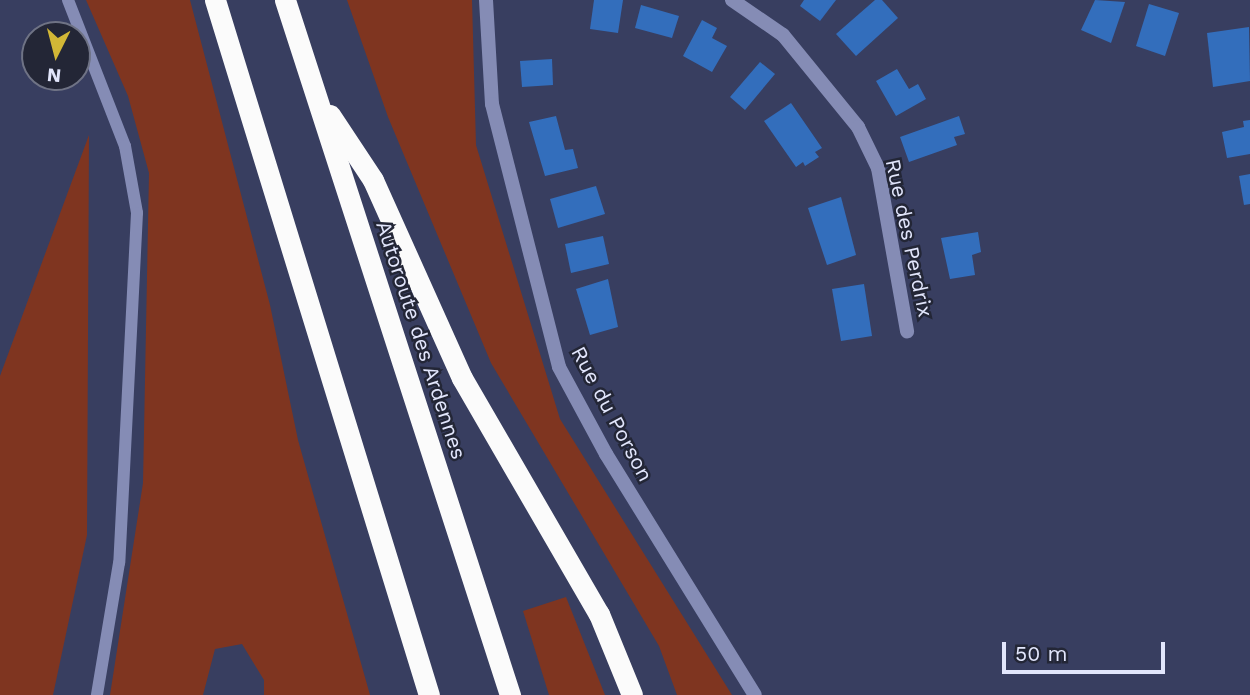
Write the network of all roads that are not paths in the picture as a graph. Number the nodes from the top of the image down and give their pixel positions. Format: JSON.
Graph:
{"nodes":[{"id":1,"x":68,"y":0,"type":"edge"},
{"id":2,"x":215,"y":0,"type":"edge"},
{"id":3,"x":285,"y":0,"type":"edge"},
{"id":4,"x":486,"y":0,"type":"edge"},
{"id":5,"x":732,"y":0,"type":"edge"},
{"id":6,"x":315,"y":93,"type":"junction"},
{"id":7,"x":907,"y":331,"type":"dead end"},
{"id":8,"x":421,"y":670,"type":"junction"},
{"id":9,"x":97,"y":695,"type":"edge"},
{"id":10,"x":418,"y":695,"type":"edge"},
{"id":11,"x":429,"y":695,"type":"edge"},
{"id":12,"x":510,"y":695,"type":"edge"},
{"id":13,"x":632,"y":695,"type":"edge"},
{"id":14,"x":755,"y":695,"type":"edge"}],
"edges":[{"from":1,"to":9,"type":"lane"},
{"from":2,"to":8,"type":"highway"},
{"from":3,"to":6,"type":"highway","name":"Autoroute des Ardennes"},
{"from":4,"to":14,"type":"street","name":"Rue du Porson"},
{"from":5,"to":7,"type":"street","name":"Rue des Perdrix"},
{"from":6,"to":12,"type":"highway","name":"Autoroute des Ardennes"},
{"from":6,"to":13,"type":"highway"},
{"from":8,"to":10,"type":"highway"},
{"from":8,"to":11,"type":"highway"}]}
